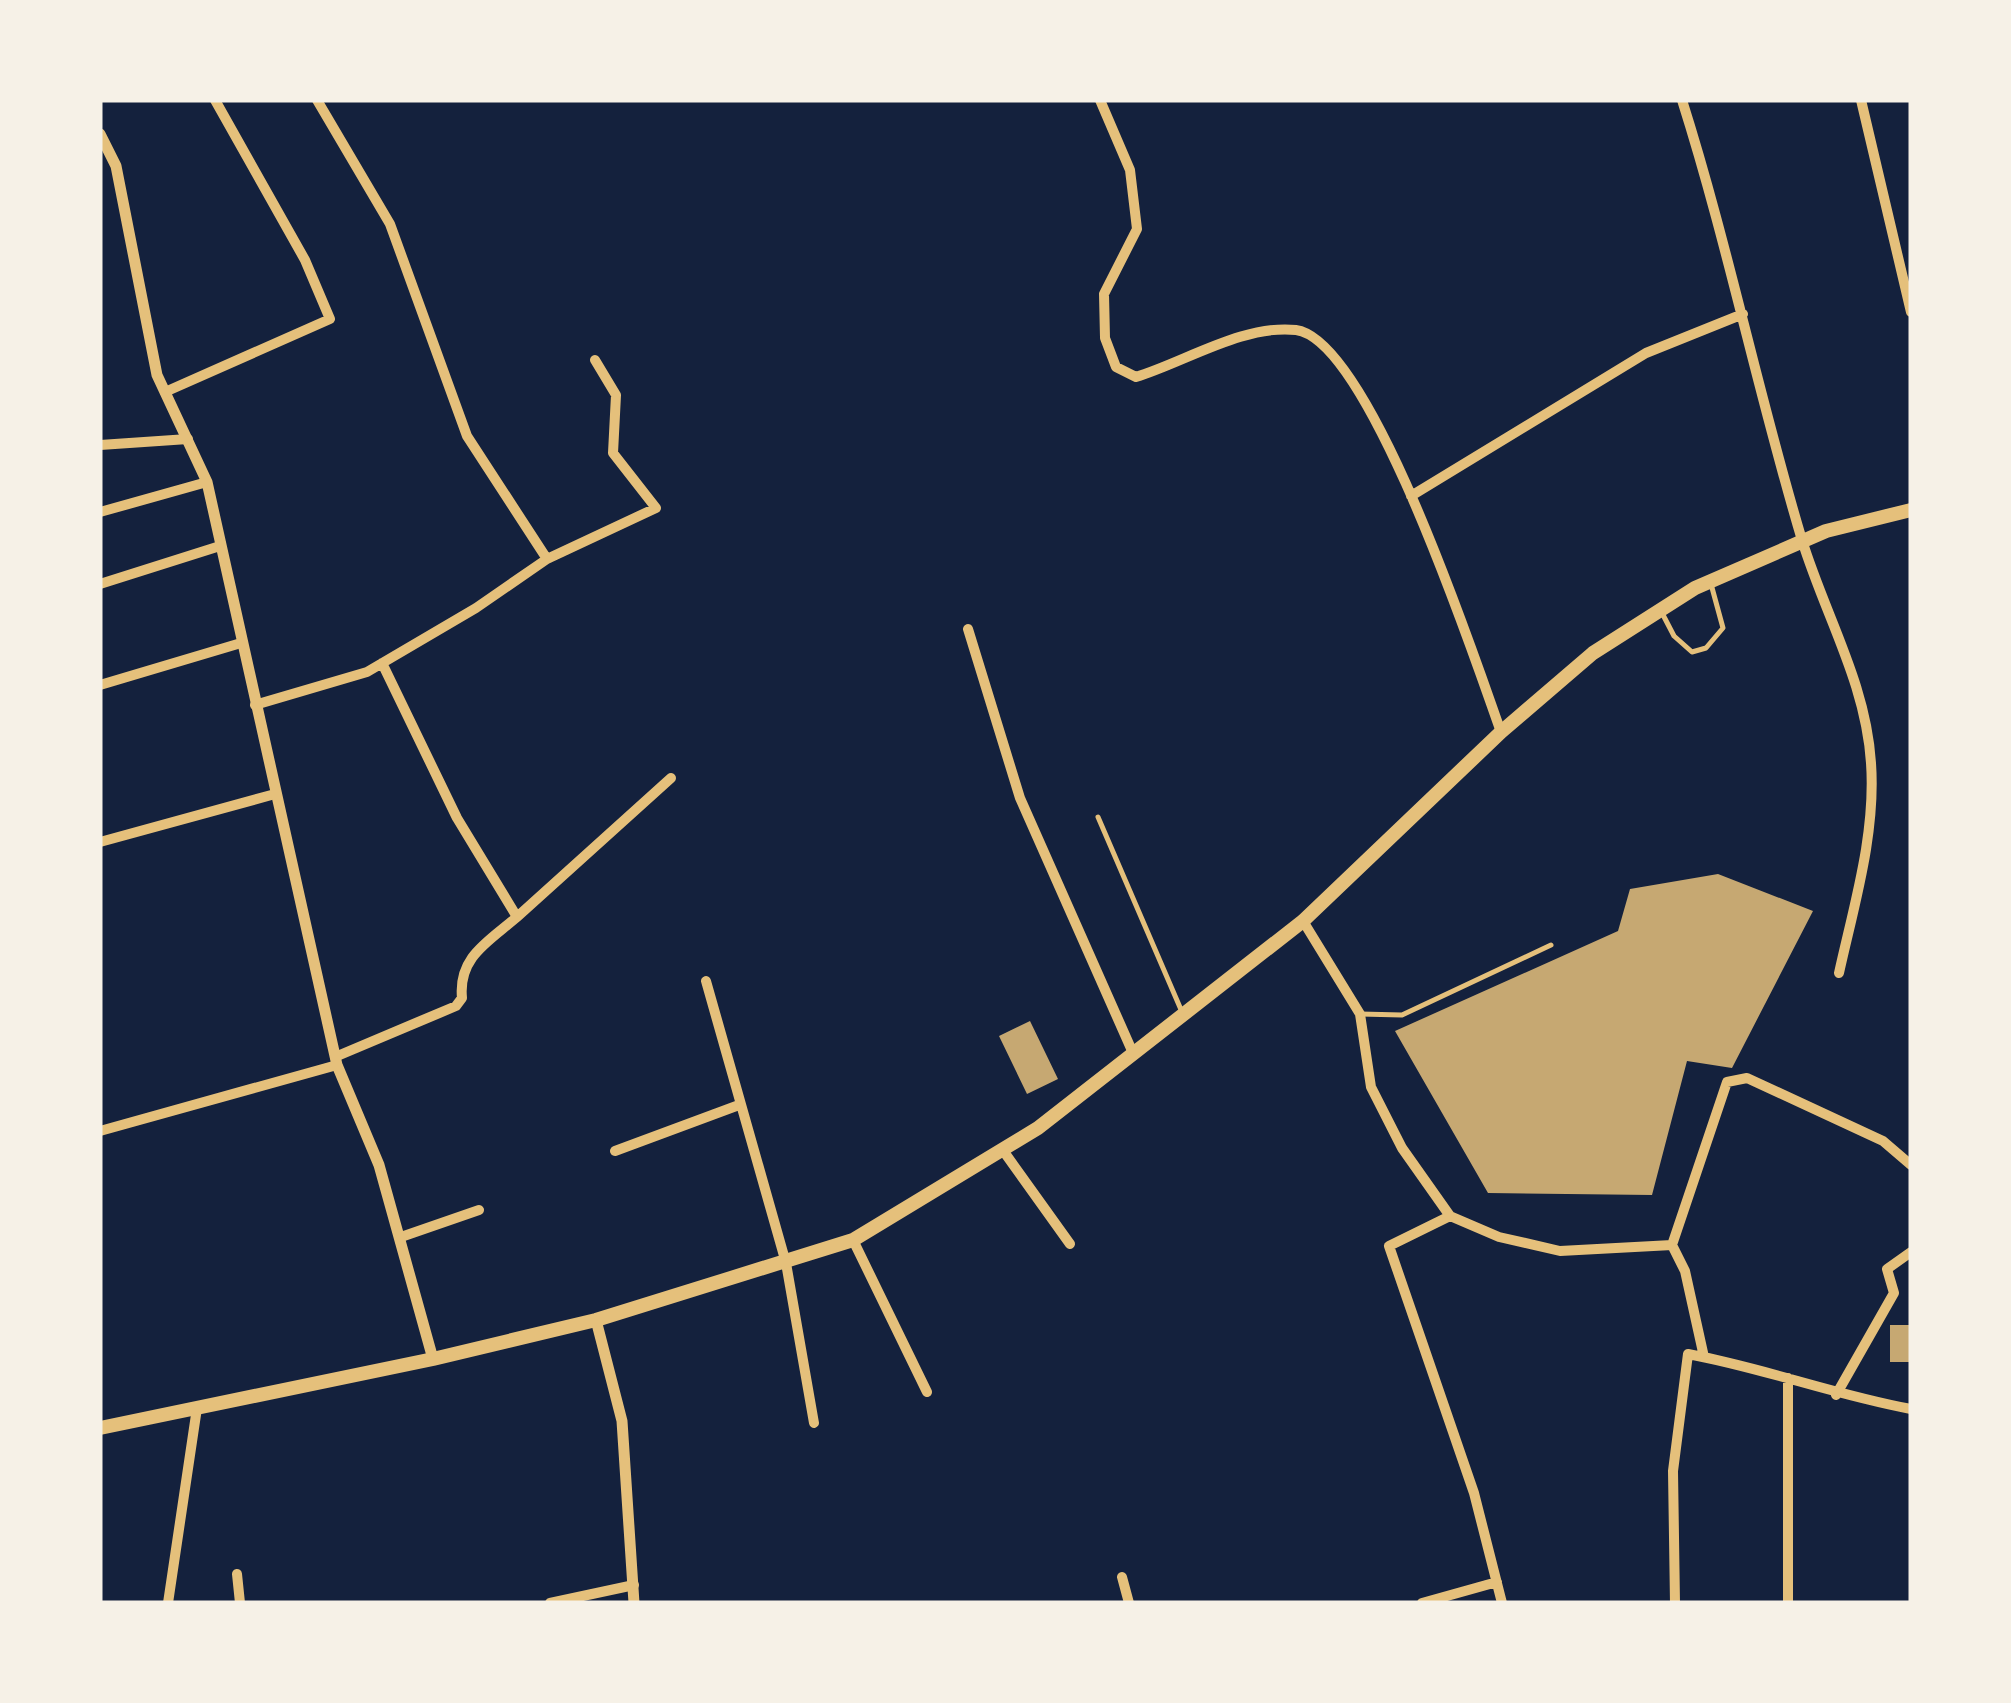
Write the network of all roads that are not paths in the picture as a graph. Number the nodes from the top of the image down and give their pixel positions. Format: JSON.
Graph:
{"nodes":[{"id":1,"x":215,"y":100,"type":"edge"},
{"id":2,"x":317,"y":100,"type":"edge"},
{"id":3,"x":1100,"y":100,"type":"edge"},
{"id":4,"x":1682,"y":100,"type":"edge"},
{"id":5,"x":1860,"y":100,"type":"edge"},
{"id":6,"x":100,"y":134,"type":"edge"},
{"id":7,"x":1911,"y":312,"type":"edge"},
{"id":8,"x":1743,"y":314,"type":"junction"},
{"id":9,"x":595,"y":360,"type":"dead end"},
{"id":10,"x":166,"y":392,"type":"junction"},
{"id":11,"x":188,"y":439,"type":"junction"},
{"id":12,"x":100,"y":445,"type":"edge"},
{"id":13,"x":207,"y":482,"type":"junction"},
{"id":14,"x":1411,"y":496,"type":"junction"},
{"id":15,"x":1911,"y":510,"type":"edge"},
{"id":16,"x":100,"y":512,"type":"edge"},
{"id":17,"x":1802,"y":541,"type":"junction"},
{"id":18,"x":220,"y":546,"type":"junction"},
{"id":19,"x":547,"y":560,"type":"junction"},
{"id":20,"x":1710,"y":581,"type":"junction"},
{"id":21,"x":100,"y":584,"type":"edge"},
{"id":22,"x":1660,"y":610,"type":"junction"},
{"id":23,"x":968,"y":630,"type":"dead end"},
{"id":24,"x":241,"y":643,"type":"junction"},
{"id":25,"x":382,"y":663,"type":"junction"},
{"id":26,"x":100,"y":685,"type":"edge"},
{"id":27,"x":255,"y":705,"type":"junction"},
{"id":28,"x":1501,"y":732,"type":"junction"},
{"id":29,"x":671,"y":778,"type":"dead end"},
{"id":30,"x":275,"y":794,"type":"junction"},
{"id":31,"x":1098,"y":817,"type":"dead end"},
{"id":32,"x":100,"y":842,"type":"edge"},
{"id":33,"x":517,"y":917,"type":"junction"},
{"id":34,"x":1303,"y":921,"type":"junction"},
{"id":35,"x":1551,"y":945,"type":"dead end"},
{"id":36,"x":1840,"y":973,"type":"dead end"},
{"id":37,"x":706,"y":982,"type":"dead end"},
{"id":38,"x":1183,"y":1014,"type":"junction"},
{"id":39,"x":1360,"y":1014,"type":"junction"},
{"id":40,"x":1133,"y":1053,"type":"junction"},
{"id":41,"x":336,"y":1061,"type":"junction"},
{"id":42,"x":739,"y":1105,"type":"junction"},
{"id":43,"x":100,"y":1130,"type":"edge"},
{"id":44,"x":1002,"y":1149,"type":"junction"},
{"id":45,"x":615,"y":1151,"type":"dead end"},
{"id":46,"x":1911,"y":1165,"type":"edge"},
{"id":47,"x":479,"y":1210,"type":"dead end"},
{"id":48,"x":1450,"y":1216,"type":"junction"},
{"id":49,"x":401,"y":1237,"type":"junction"},
{"id":50,"x":853,"y":1240,"type":"junction"},
{"id":51,"x":1070,"y":1244,"type":"dead end"},
{"id":52,"x":1672,"y":1245,"type":"junction"},
{"id":53,"x":1911,"y":1252,"type":"edge"},
{"id":54,"x":786,"y":1264,"type":"junction"},
{"id":55,"x":596,"y":1320,"type":"junction"},
{"id":56,"x":1704,"y":1357,"type":"junction"},
{"id":57,"x":433,"y":1359,"type":"junction"},
{"id":58,"x":1788,"y":1378,"type":"junction"},
{"id":59,"x":927,"y":1392,"type":"dead end"},
{"id":60,"x":1836,"y":1395,"type":"junction"},
{"id":61,"x":198,"y":1408,"type":"junction"},
{"id":62,"x":1911,"y":1408,"type":"edge"},
{"id":63,"x":814,"y":1423,"type":"dead end"},
{"id":64,"x":100,"y":1428,"type":"edge"},
{"id":65,"x":237,"y":1574,"type":"dead end"},
{"id":66,"x":1122,"y":1578,"type":"dead end"},
{"id":67,"x":1497,"y":1582,"type":"junction"},
{"id":68,"x":634,"y":1584,"type":"junction"},
{"id":69,"x":168,"y":1603,"type":"edge"},
{"id":70,"x":240,"y":1603,"type":"edge"},
{"id":71,"x":550,"y":1603,"type":"edge"},
{"id":72,"x":634,"y":1603,"type":"edge"},
{"id":73,"x":1129,"y":1603,"type":"edge"},
{"id":74,"x":1422,"y":1603,"type":"edge"},
{"id":75,"x":1502,"y":1603,"type":"edge"},
{"id":76,"x":1674,"y":1603,"type":"edge"},
{"id":77,"x":1788,"y":1603,"type":"edge"}],
"edges":[{"from":1,"to":10,"type":"street"},
{"from":2,"to":19,"type":"street"},
{"from":3,"to":14,"type":"street"},
{"from":4,"to":8,"type":"street"},
{"from":5,"to":7,"type":"street"},
{"from":6,"to":10,"type":"street"},
{"from":8,"to":14,"type":"street"},
{"from":8,"to":17,"type":"street"},
{"from":9,"to":19,"type":"street"},
{"from":10,"to":11,"type":"street"},
{"from":11,"to":12,"type":"street"},
{"from":11,"to":13,"type":"street"},
{"from":13,"to":16,"type":"street"},
{"from":13,"to":18,"type":"street"},
{"from":14,"to":28,"type":"street"},
{"from":15,"to":17,"type":"main road"},
{"from":17,"to":20,"type":"main road"},
{"from":17,"to":36,"type":"street"},
{"from":18,"to":21,"type":"street"},
{"from":18,"to":24,"type":"street"},
{"from":19,"to":25,"type":"street"},
{"from":20,"to":22,"type":"main road"},
{"from":20,"to":22,"type":"lane"},
{"from":22,"to":28,"type":"main road"},
{"from":23,"to":40,"type":"street"},
{"from":24,"to":26,"type":"street"},
{"from":24,"to":27,"type":"street"},
{"from":25,"to":27,"type":"street"},
{"from":25,"to":33,"type":"street"},
{"from":27,"to":30,"type":"street"},
{"from":28,"to":34,"type":"main road"},
{"from":29,"to":33,"type":"street"},
{"from":30,"to":32,"type":"street"},
{"from":30,"to":41,"type":"street"},
{"from":31,"to":38,"type":"lane"},
{"from":33,"to":41,"type":"street"},
{"from":34,"to":38,"type":"main road"},
{"from":34,"to":39,"type":"street"},
{"from":35,"to":39,"type":"lane"},
{"from":37,"to":42,"type":"street"},
{"from":38,"to":40,"type":"main road"},
{"from":39,"to":48,"type":"street"},
{"from":40,"to":44,"type":"main road"},
{"from":41,"to":43,"type":"street"},
{"from":41,"to":49,"type":"street"},
{"from":42,"to":45,"type":"street"},
{"from":42,"to":54,"type":"street"},
{"from":44,"to":50,"type":"main road"},
{"from":44,"to":51,"type":"street"},
{"from":46,"to":52,"type":"street"},
{"from":47,"to":49,"type":"street"},
{"from":48,"to":52,"type":"street"},
{"from":48,"to":67,"type":"street"},
{"from":49,"to":57,"type":"street"},
{"from":50,"to":54,"type":"main road"},
{"from":50,"to":59,"type":"street"},
{"from":52,"to":56,"type":"street"},
{"from":53,"to":60,"type":"street"},
{"from":54,"to":55,"type":"main road"},
{"from":54,"to":63,"type":"street"},
{"from":55,"to":57,"type":"main road"},
{"from":55,"to":68,"type":"street"},
{"from":56,"to":58,"type":"street"},
{"from":56,"to":76,"type":"street"},
{"from":57,"to":61,"type":"main road"},
{"from":58,"to":60,"type":"street"},
{"from":58,"to":77,"type":"street"},
{"from":60,"to":62,"type":"street"},
{"from":61,"to":64,"type":"main road"},
{"from":61,"to":69,"type":"street"},
{"from":65,"to":70,"type":"street"},
{"from":66,"to":73,"type":"street"},
{"from":67,"to":74,"type":"street"},
{"from":67,"to":75,"type":"street"},
{"from":68,"to":71,"type":"street"},
{"from":68,"to":72,"type":"street"}]}
